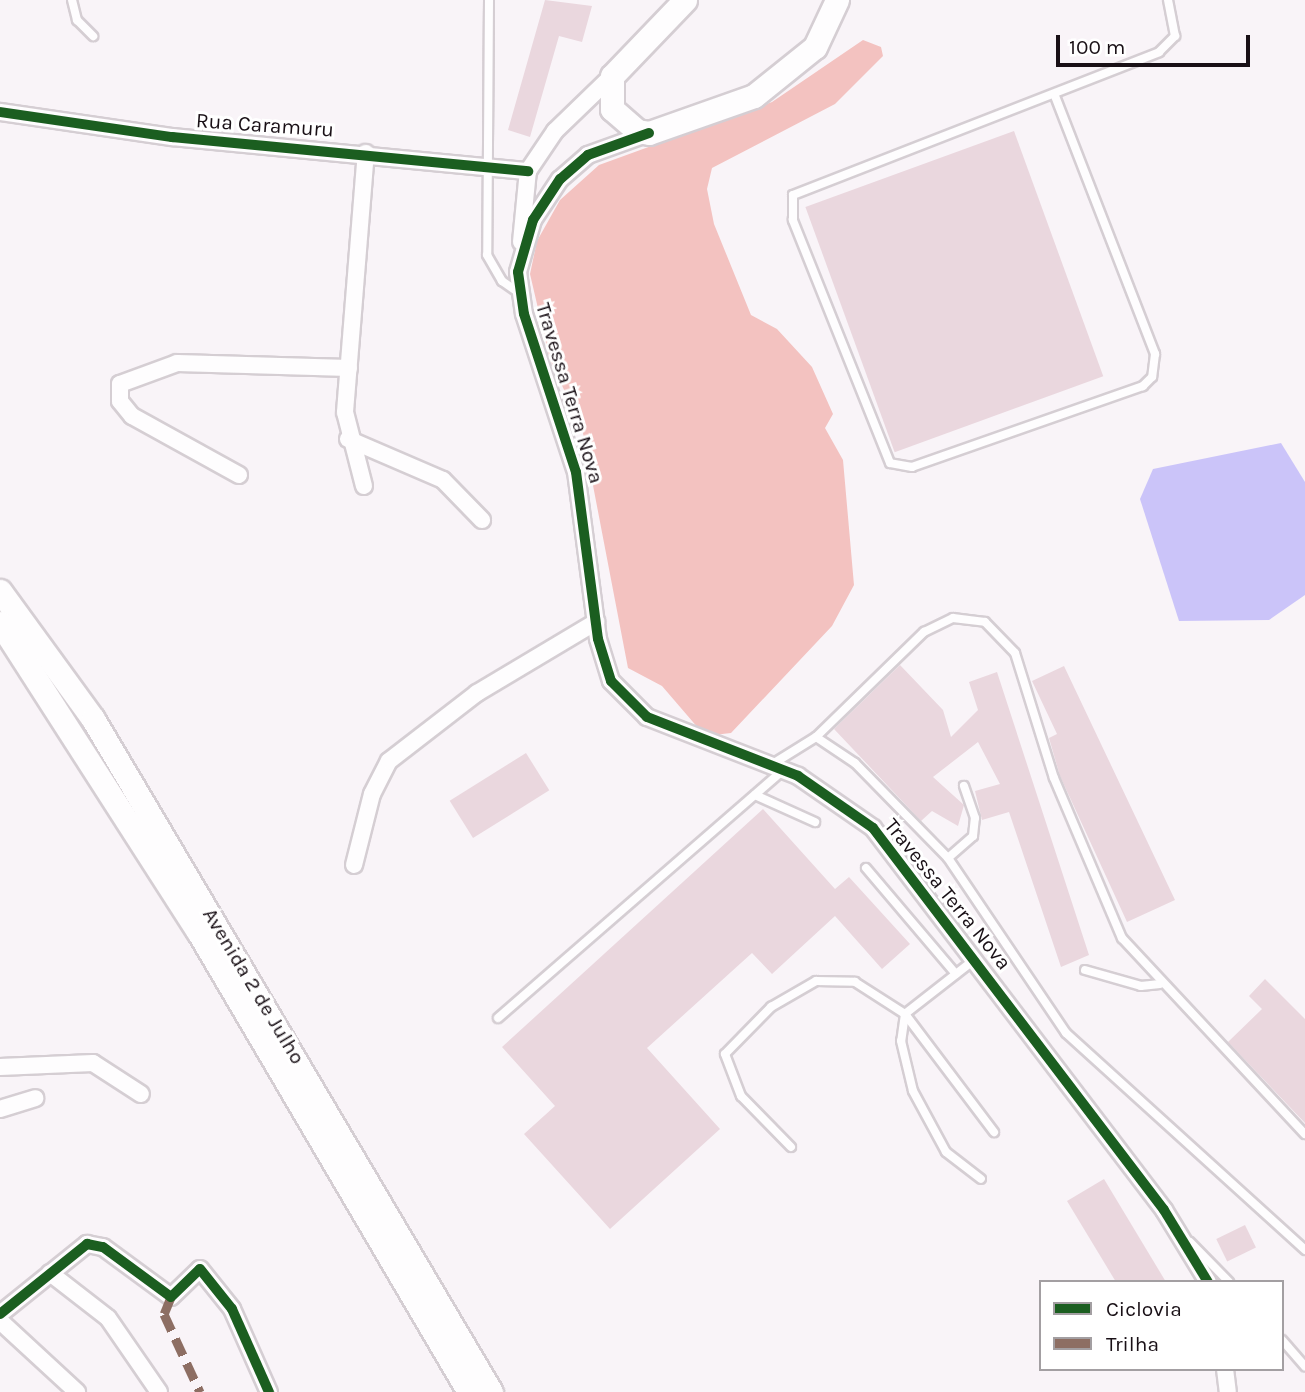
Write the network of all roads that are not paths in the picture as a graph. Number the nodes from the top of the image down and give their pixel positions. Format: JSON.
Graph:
{"nodes":[{"id":1,"x":72,"y":0,"type":"edge"},
{"id":2,"x":489,"y":0,"type":"edge"},
{"id":3,"x":685,"y":0,"type":"edge"},
{"id":4,"x":838,"y":0,"type":"edge"},
{"id":5,"x":1168,"y":0,"type":"edge"},
{"id":6,"x":93,"y":36,"type":"dead end"},
{"id":7,"x":612,"y":76,"type":"junction"},
{"id":8,"x":1055,"y":96,"type":"junction"},
{"id":9,"x":0,"y":112,"type":"edge"},
{"id":10,"x":649,"y":133,"type":"junction"},
{"id":11,"x":366,"y":153,"type":"junction"},
{"id":12,"x":489,"y":167,"type":"junction"},
{"id":13,"x":528,"y":171,"type":"junction"},
{"id":14,"x":522,"y":252,"type":"junction"},
{"id":15,"x":519,"y":293,"type":"junction"},
{"id":16,"x":349,"y":368,"type":"junction"},
{"id":17,"x":348,"y":439,"type":"junction"},
{"id":18,"x":239,"y":474,"type":"dead end"},
{"id":19,"x":363,"y":486,"type":"dead end"},
{"id":20,"x":482,"y":520,"type":"dead end"},
{"id":21,"x":0,"y":591,"type":"edge"},
{"id":22,"x":596,"y":622,"type":"junction"},
{"id":23,"x":0,"y":623,"type":"edge"},
{"id":24,"x":816,"y":737,"type":"junction"},
{"id":25,"x":777,"y":768,"type":"junction"},
{"id":26,"x":964,"y":786,"type":"dead end"},
{"id":27,"x":755,"y":795,"type":"junction"},
{"id":28,"x":815,"y":822,"type":"dead end"},
{"id":29,"x":948,"y":858,"type":"junction"},
{"id":30,"x":354,"y":865,"type":"dead end"},
{"id":31,"x":866,"y":868,"type":"dead end"},
{"id":32,"x":976,"y":958,"type":"junction"},
{"id":33,"x":1085,"y":970,"type":"dead end"},
{"id":34,"x":956,"y":974,"type":"junction"},
{"id":35,"x":1160,"y":984,"type":"junction"},
{"id":36,"x":905,"y":1014,"type":"junction"},
{"id":37,"x":498,"y":1018,"type":"dead end"},
{"id":38,"x":0,"y":1067,"type":"edge"},
{"id":39,"x":141,"y":1094,"type":"dead end"},
{"id":40,"x":36,"y":1098,"type":"dead end"},
{"id":41,"x":0,"y":1109,"type":"edge"},
{"id":42,"x":994,"y":1132,"type":"dead end"},
{"id":43,"x":1305,"y":1134,"type":"edge"},
{"id":44,"x":791,"y":1147,"type":"dead end"},
{"id":45,"x":981,"y":1179,"type":"dead end"},
{"id":46,"x":1180,"y":1233,"type":"junction"},
{"id":47,"x":1305,"y":1250,"type":"edge"},
{"id":48,"x":50,"y":1273,"type":"junction"},
{"id":49,"x":1207,"y":1280,"type":"edge"},
{"id":50,"x":1228,"y":1280,"type":"edge"},
{"id":51,"x":0,"y":1314,"type":"edge"},
{"id":52,"x":0,"y":1321,"type":"edge"},
{"id":53,"x":1284,"y":1342,"type":"edge"},
{"id":54,"x":1305,"y":1366,"type":"edge"},
{"id":55,"x":1225,"y":1371,"type":"edge"},
{"id":56,"x":77,"y":1392,"type":"edge"},
{"id":57,"x":159,"y":1392,"type":"edge"},
{"id":58,"x":270,"y":1392,"type":"edge"},
{"id":59,"x":469,"y":1392,"type":"edge"},
{"id":60,"x":491,"y":1392,"type":"edge"},
{"id":61,"x":1228,"y":1392,"type":"edge"}],
"edges":[{"from":1,"to":6,"type":"lane"},
{"from":2,"to":12,"type":"lane"},
{"from":3,"to":7,"type":"main road"},
{"from":4,"to":10,"type":"main road"},
{"from":5,"to":8,"type":"lane"},
{"from":7,"to":10,"type":"main road"},
{"from":7,"to":13,"type":"street"},
{"from":8,"to":8,"type":"lane"},
{"from":9,"to":11,"type":"street","name":"Rua Caramuru"},
{"from":10,"to":14,"type":"street"},
{"from":11,"to":12,"type":"street","name":"Rua Caramuru"},
{"from":11,"to":16,"type":"street"},
{"from":12,"to":13,"type":"street","name":"Rua Caramuru"},
{"from":12,"to":15,"type":"lane"},
{"from":13,"to":14,"type":"street","name":"Travessa Terra Nova"},
{"from":14,"to":15,"type":"street","name":"Travessa Terra Nova"},
{"from":15,"to":22,"type":"street","name":"Travessa Terra Nova"},
{"from":16,"to":17,"type":"street"},
{"from":16,"to":18,"type":"street"},
{"from":17,"to":19,"type":"street"},
{"from":17,"to":20,"type":"street"},
{"from":21,"to":60,"type":"main road","name":"Avenida 2 de Julho"},
{"from":22,"to":25,"type":"street","name":"Travessa Terra Nova"},
{"from":22,"to":30,"type":"street"},
{"from":23,"to":59,"type":"main road","name":"Avenida 2 de Julho"},
{"from":24,"to":25,"type":"lane"},
{"from":24,"to":29,"type":"lane"},
{"from":24,"to":35,"type":"lane"},
{"from":25,"to":27,"type":"lane"},
{"from":25,"to":32,"type":"street","name":"Travessa Terra Nova"},
{"from":26,"to":29,"type":"lane"},
{"from":27,"to":28,"type":"lane"},
{"from":27,"to":37,"type":"lane"},
{"from":29,"to":47,"type":"lane"},
{"from":31,"to":34,"type":"lane"},
{"from":32,"to":34,"type":"lane"},
{"from":32,"to":46,"type":"street","name":"Travessa Terra Nova"},
{"from":33,"to":35,"type":"lane"},
{"from":34,"to":36,"type":"lane"},
{"from":35,"to":43,"type":"lane"},
{"from":36,"to":42,"type":"lane"},
{"from":36,"to":44,"type":"lane"},
{"from":36,"to":45,"type":"lane"},
{"from":38,"to":39,"type":"street"},
{"from":40,"to":41,"type":"street"},
{"from":46,"to":49,"type":"street","name":"Travessa Terra Nova"},
{"from":46,"to":50,"type":"lane"},
{"from":48,"to":51,"type":"street"},
{"from":48,"to":57,"type":"street"},
{"from":48,"to":58,"type":"street"},
{"from":52,"to":56,"type":"street"},
{"from":53,"to":54,"type":"lane"},
{"from":55,"to":61,"type":"street"}]}
